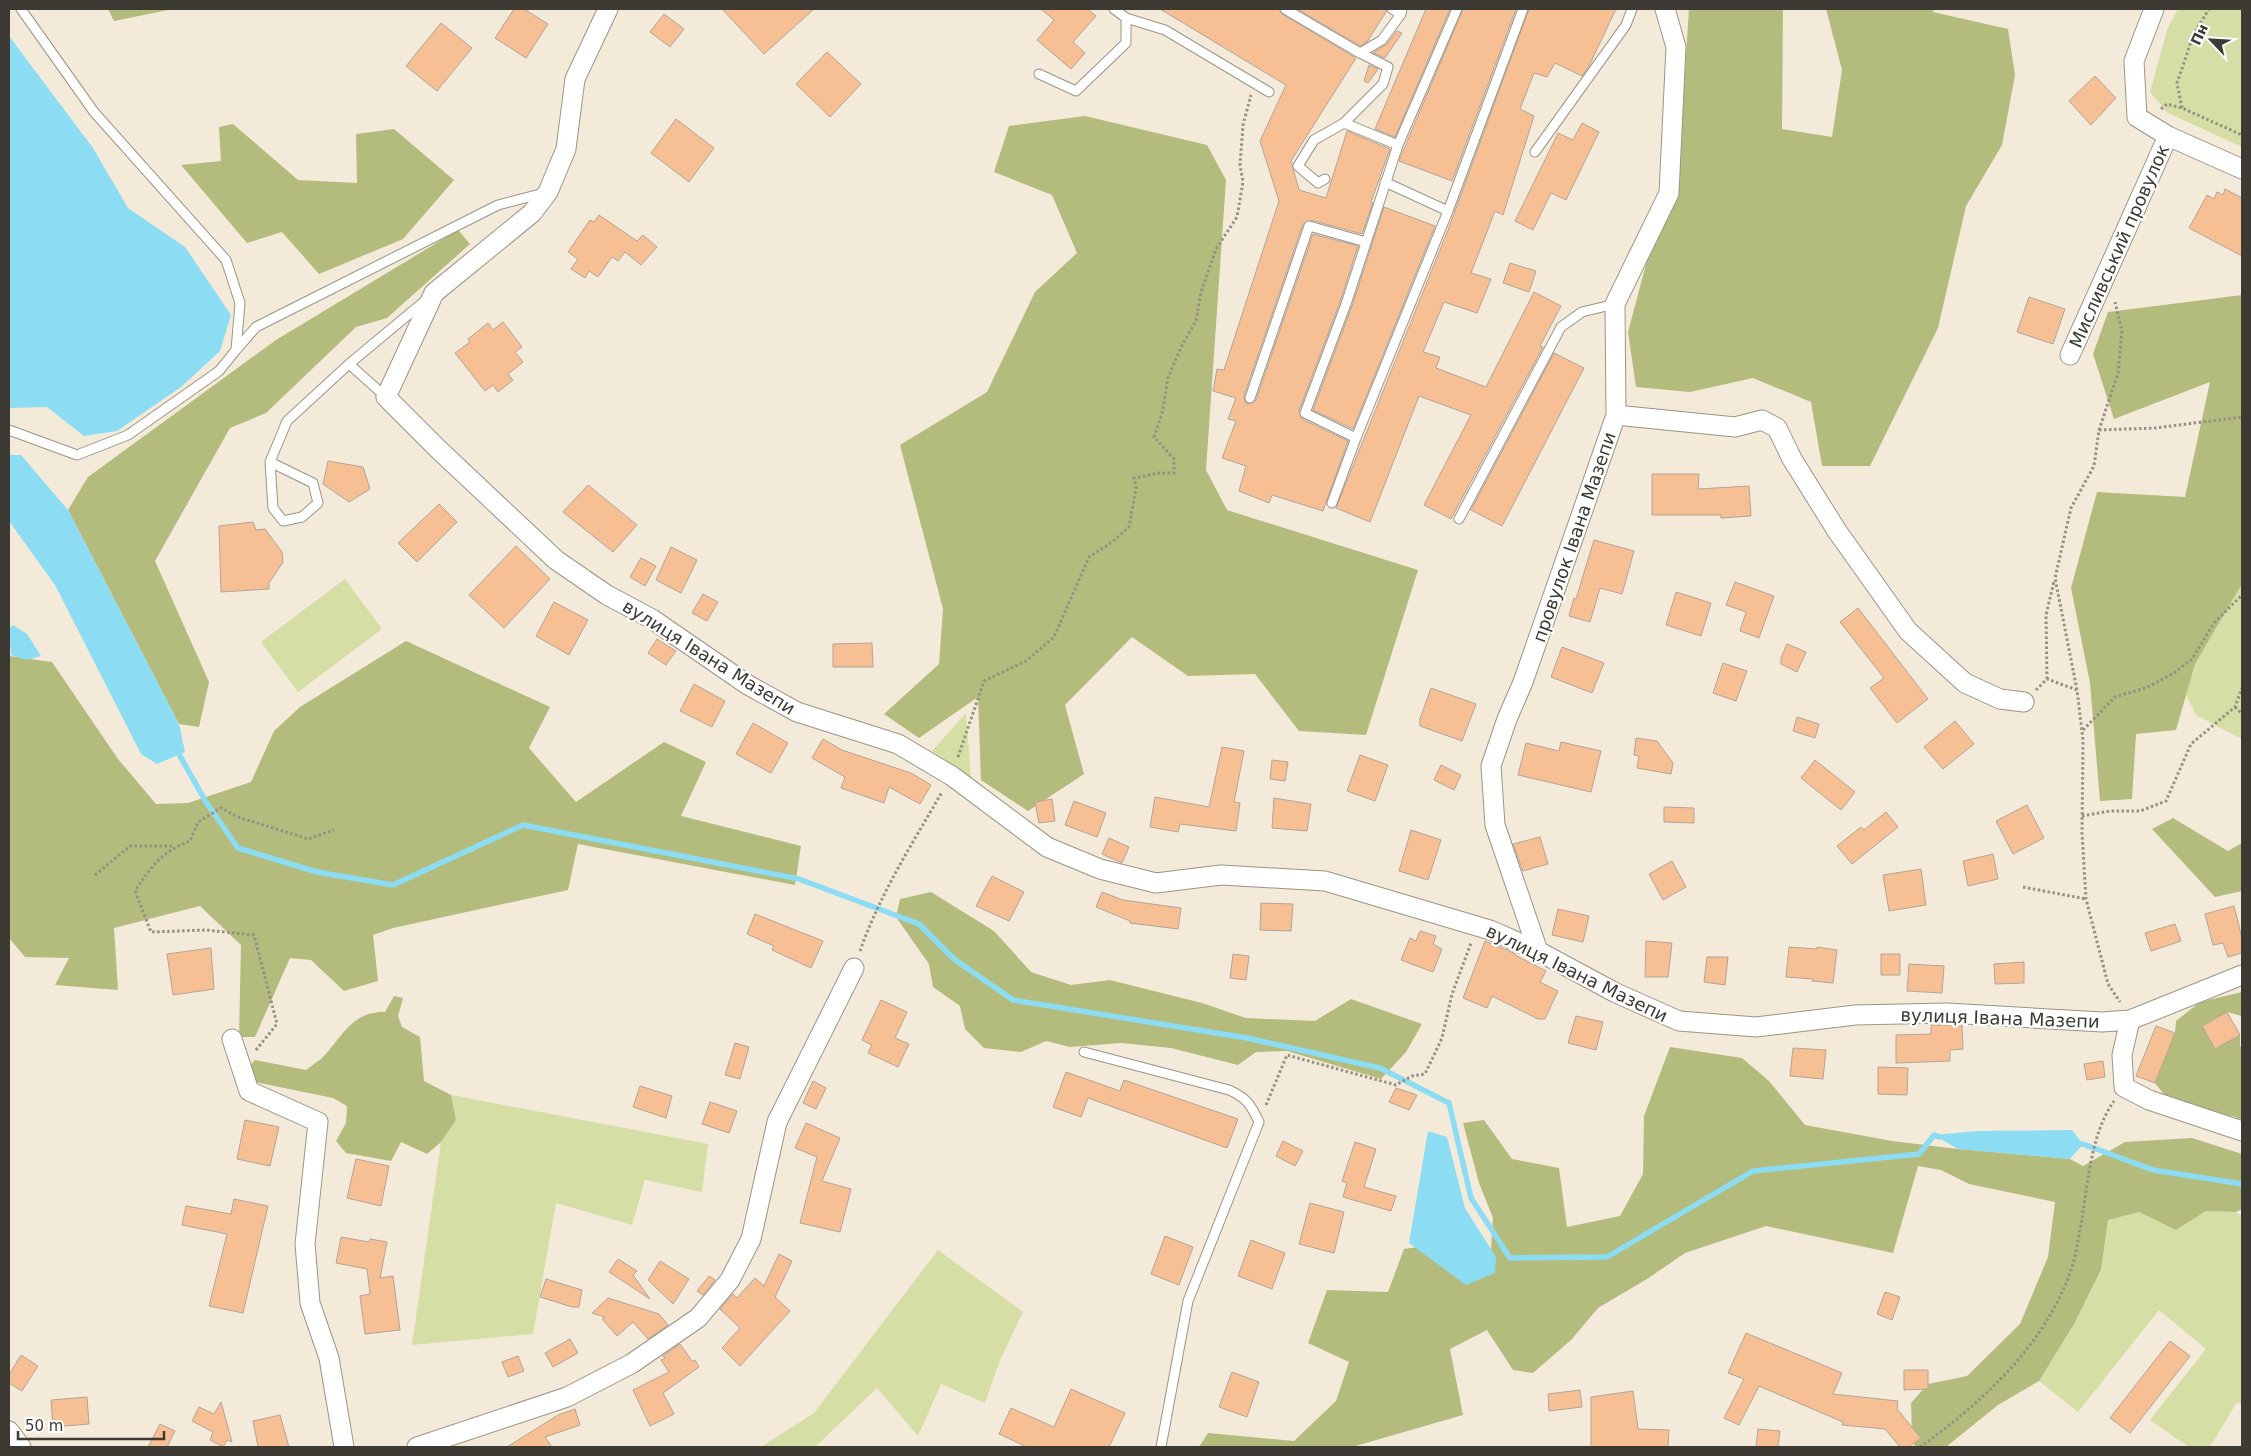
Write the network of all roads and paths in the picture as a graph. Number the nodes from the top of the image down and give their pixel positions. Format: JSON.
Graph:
{"nodes":[{"id":1,"x":21,"y":9,"type":"edge"},
{"id":2,"x":608,"y":9,"type":"edge"},
{"id":3,"x":1114,"y":9,"type":"edge"},
{"id":4,"x":1285,"y":9,"type":"edge"},
{"id":5,"x":1392,"y":9,"type":"edge"},
{"id":6,"x":1457,"y":9,"type":"edge"},
{"id":7,"x":1523,"y":9,"type":"edge"},
{"id":8,"x":1632,"y":9,"type":"edge"},
{"id":9,"x":1665,"y":9,"type":"edge"},
{"id":10,"x":2154,"y":9,"type":"edge"},
{"id":11,"x":2209,"y":9,"type":"edge"},
{"id":12,"x":1401,"y":11,"type":"edge"},
{"id":13,"x":1126,"y":18,"type":"junction"},
{"id":14,"x":1360,"y":53,"type":"junction"},
{"id":15,"x":1039,"y":74,"type":"dead end"},
{"id":16,"x":1243,"y":76,"type":"junction"},
{"id":17,"x":1269,"y":92,"type":"dead end"},
{"id":18,"x":1344,"y":123,"type":"junction"},
{"id":19,"x":2242,"y":135,"type":"edge"},
{"id":20,"x":2168,"y":136,"type":"junction"},
{"id":21,"x":1398,"y":145,"type":"junction"},
{"id":22,"x":1535,"y":152,"type":"dead end"},
{"id":23,"x":2242,"y":169,"type":"edge"},
{"id":24,"x":1325,"y":179,"type":"dead end"},
{"id":25,"x":1385,"y":182,"type":"junction"},
{"id":26,"x":548,"y":192,"type":"junction"},
{"id":27,"x":1448,"y":211,"type":"junction"},
{"id":28,"x":1366,"y":242,"type":"junction"},
{"id":29,"x":2104,"y":278,"type":"junction"},
{"id":30,"x":434,"y":293,"type":"junction"},
{"id":31,"x":1615,"y":304,"type":"junction"},
{"id":32,"x":236,"y":350,"type":"junction"},
{"id":33,"x":2070,"y":355,"type":"dead end"},
{"id":34,"x":349,"y":364,"type":"junction"},
{"id":35,"x":386,"y":397,"type":"junction"},
{"id":36,"x":1250,"y":398,"type":"dead end"},
{"id":37,"x":1616,"y":415,"type":"junction"},
{"id":38,"x":2242,"y":417,"type":"edge"},
{"id":39,"x":9,"y":430,"type":"edge"},
{"id":40,"x":2099,"y":430,"type":"junction"},
{"id":41,"x":1356,"y":438,"type":"junction"},
{"id":42,"x":270,"y":462,"type":"junction"},
{"id":43,"x":1332,"y":503,"type":"dead end"},
{"id":44,"x":1459,"y":519,"type":"dead end"},
{"id":45,"x":2055,"y":578,"type":"junction"},
{"id":46,"x":2242,"y":595,"type":"edge"},
{"id":47,"x":2047,"y":679,"type":"junction"},
{"id":48,"x":2242,"y":688,"type":"edge"},
{"id":49,"x":2077,"y":690,"type":"junction"},
{"id":50,"x":2024,"y":702,"type":"joint"},
{"id":51,"x":2235,"y":707,"type":"junction"},
{"id":52,"x":2242,"y":714,"type":"edge"},
{"id":53,"x":2082,"y":730,"type":"junction"},
{"id":54,"x":952,"y":776,"type":"junction"},
{"id":55,"x":2082,"y":816,"type":"junction"},
{"id":56,"x":334,"y":830,"type":"dead end"},
{"id":57,"x":174,"y":846,"type":"junction"},
{"id":58,"x":95,"y":875,"type":"dead end"},
{"id":59,"x":2023,"y":887,"type":"dead end"},
{"id":60,"x":2086,"y":899,"type":"junction"},
{"id":61,"x":1478,"y":926,"type":"junction"},
{"id":62,"x":1538,"y":951,"type":"junction"},
{"id":63,"x":854,"y":968,"type":"joint"},
{"id":64,"x":2242,"y":975,"type":"edge"},
{"id":65,"x":2130,"y":1020,"type":"junction"},
{"id":66,"x":232,"y":1039,"type":"dead end"},
{"id":67,"x":1084,"y":1052,"type":"dead end"},
{"id":68,"x":241,"y":1068,"type":"junction"},
{"id":69,"x":2124,"y":1087,"type":"junction"},
{"id":70,"x":1259,"y":1122,"type":"junction"},
{"id":71,"x":2242,"y":1130,"type":"edge"},
{"id":72,"x":9,"y":1431,"type":"edge"},
{"id":73,"x":21,"y":1447,"type":"edge"},
{"id":74,"x":344,"y":1447,"type":"edge"},
{"id":75,"x":417,"y":1447,"type":"edge"},
{"id":76,"x":1161,"y":1447,"type":"edge"},
{"id":77,"x":1920,"y":1447,"type":"edge"}],
"edges":[{"from":1,"to":32,"type":"lane"},
{"from":2,"to":26,"type":"street"},
{"from":3,"to":13,"type":"lane"},
{"from":4,"to":14,"type":"lane"},
{"from":5,"to":12,"type":"lane"},
{"from":6,"to":21,"type":"lane"},
{"from":7,"to":27,"type":"lane"},
{"from":8,"to":22,"type":"lane"},
{"from":9,"to":31,"type":"street"},
{"from":10,"to":20,"type":"street","name":"Мисливський провулок"},
{"from":11,"to":19,"type":"path"},
{"from":12,"to":14,"type":"lane"},
{"from":13,"to":15,"type":"lane"},
{"from":13,"to":16,"type":"lane"},
{"from":14,"to":18,"type":"lane"},
{"from":16,"to":17,"type":"lane"},
{"from":16,"to":54,"type":"path"},
{"from":18,"to":21,"type":"lane"},
{"from":18,"to":24,"type":"lane"},
{"from":20,"to":23,"type":"street","name":"Мисливський провулок"},
{"from":20,"to":29,"type":"street","name":"Мисливський провулок"},
{"from":21,"to":25,"type":"lane"},
{"from":25,"to":27,"type":"lane"},
{"from":25,"to":28,"type":"lane"},
{"from":26,"to":30,"type":"street"},
{"from":26,"to":32,"type":"lane"},
{"from":27,"to":41,"type":"lane"},
{"from":28,"to":36,"type":"lane"},
{"from":28,"to":41,"type":"lane"},
{"from":29,"to":33,"type":"street","name":"Мисливський провулок"},
{"from":29,"to":40,"type":"path"},
{"from":30,"to":34,"type":"lane"},
{"from":30,"to":35,"type":"street"},
{"from":31,"to":37,"type":"street"},
{"from":31,"to":44,"type":"lane"},
{"from":32,"to":39,"type":"lane"},
{"from":34,"to":35,"type":"lane"},
{"from":34,"to":42,"type":"lane"},
{"from":35,"to":54,"type":"street","name":"вулиця Івана Мазепи"},
{"from":37,"to":50,"type":"street","name":"провулок Івана Мазепи"},
{"from":37,"to":62,"type":"street","name":"провулок Івана Мазепи"},
{"from":38,"to":40,"type":"path"},
{"from":40,"to":45,"type":"path"},
{"from":41,"to":43,"type":"lane"},
{"from":42,"to":42,"type":"lane"},
{"from":45,"to":47,"type":"path"},
{"from":45,"to":49,"type":"path"},
{"from":46,"to":53,"type":"path"},
{"from":47,"to":49,"type":"path"},
{"from":47,"to":50,"type":"path"},
{"from":48,"to":51,"type":"path"},
{"from":49,"to":53,"type":"path"},
{"from":51,"to":52,"type":"path"},
{"from":51,"to":55,"type":"path"},
{"from":53,"to":55,"type":"path"},
{"from":54,"to":61,"type":"street","name":"вулиця Івана Мазепи"},
{"from":54,"to":63,"type":"path"},
{"from":55,"to":60,"type":"path"},
{"from":56,"to":57,"type":"path"},
{"from":57,"to":58,"type":"path"},
{"from":57,"to":68,"type":"path"},
{"from":59,"to":60,"type":"path"},
{"from":60,"to":65,"type":"path"},
{"from":61,"to":62,"type":"street","name":"вулиця Івана Мазепи"},
{"from":61,"to":70,"type":"path"},
{"from":62,"to":65,"type":"street","name":"вулиця Івана Мазепи"},
{"from":63,"to":75,"type":"street"},
{"from":64,"to":65,"type":"street","name":"вулиця Івана Мазепи"},
{"from":65,"to":69,"type":"street"},
{"from":66,"to":68,"type":"street"},
{"from":67,"to":70,"type":"lane"},
{"from":68,"to":74,"type":"street"},
{"from":69,"to":71,"type":"street"},
{"from":69,"to":77,"type":"path"},
{"from":70,"to":76,"type":"lane"},
{"from":72,"to":73,"type":"street"}]}
